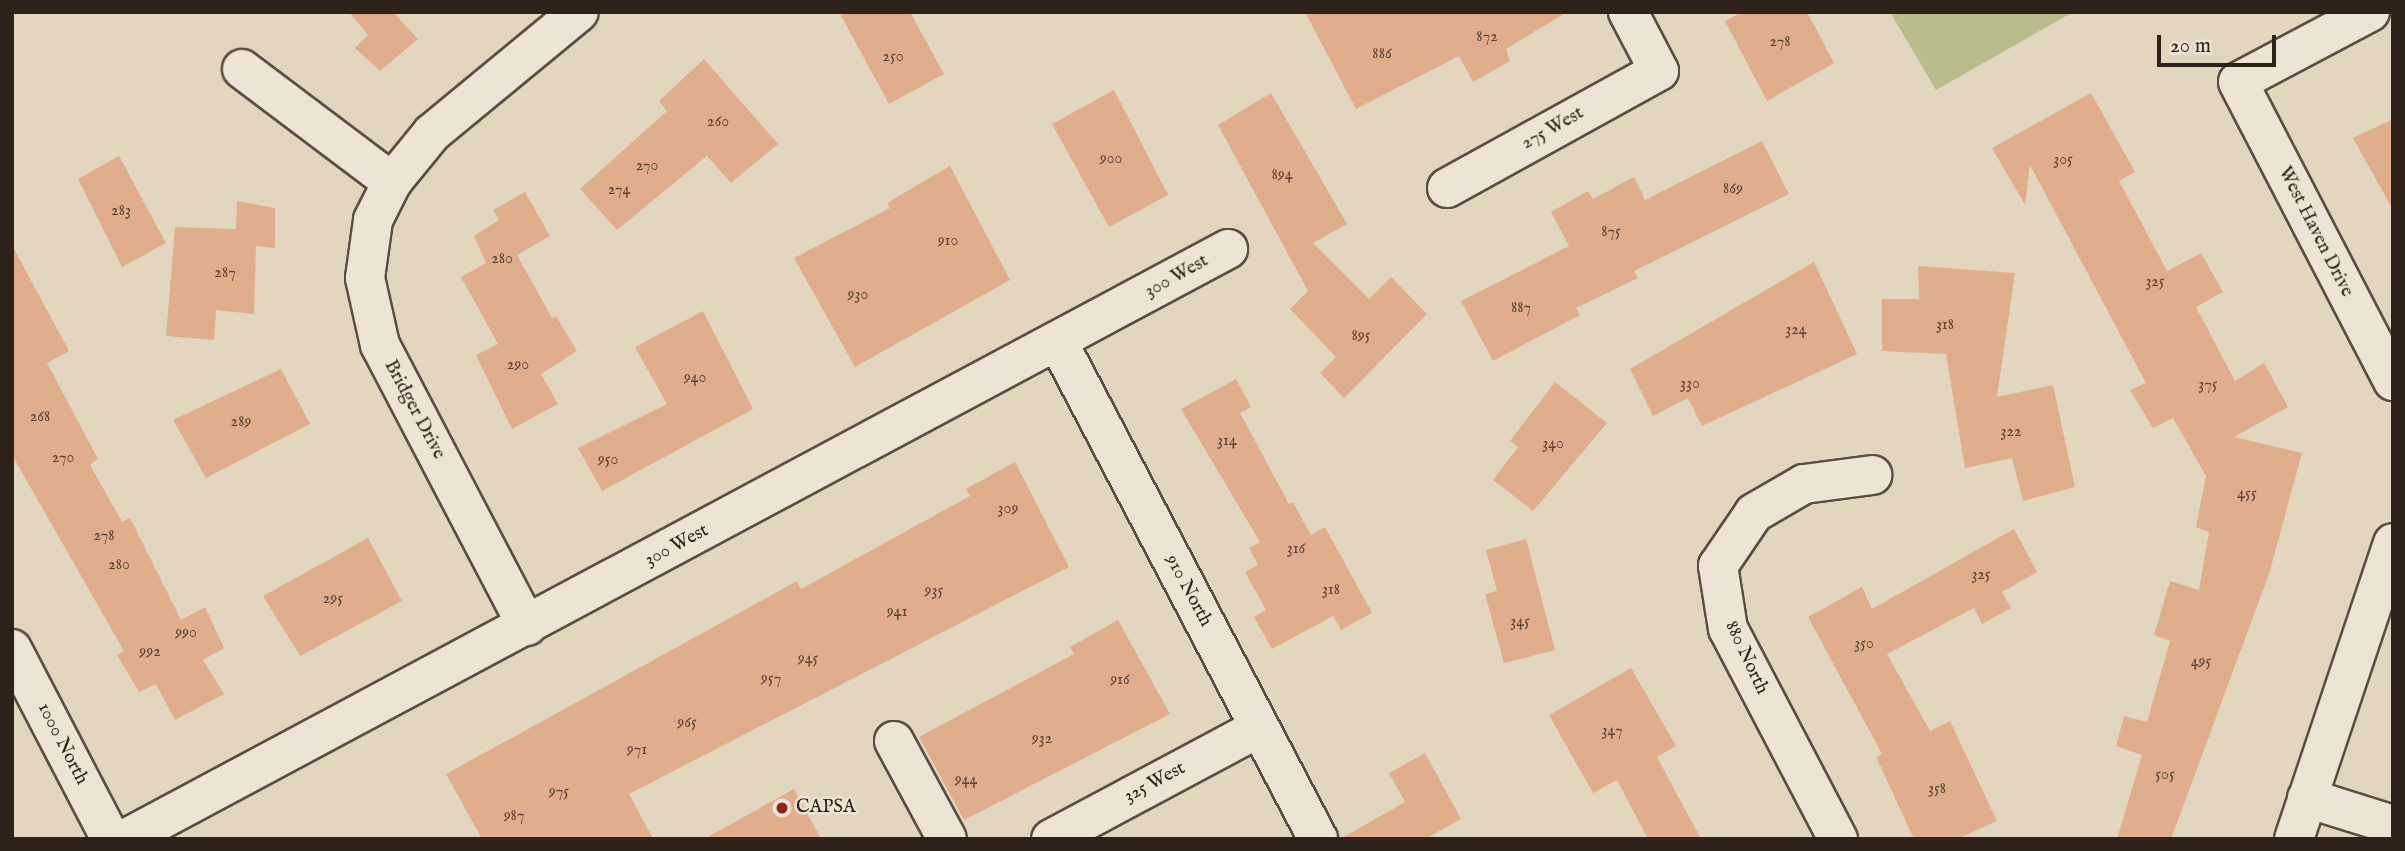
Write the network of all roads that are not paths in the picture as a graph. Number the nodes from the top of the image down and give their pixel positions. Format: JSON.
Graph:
{"nodes":[{"id":1,"x":579,"y":12,"type":"edge"},
{"id":2,"x":1628,"y":12,"type":"edge"},
{"id":3,"x":2370,"y":12,"type":"edge"},
{"id":4,"x":242,"y":69,"type":"dead end"},
{"id":5,"x":392,"y":182,"type":"junction"},
{"id":6,"x":1447,"y":188,"type":"dead end"},
{"id":7,"x":1228,"y":249,"type":"dead end"},
{"id":8,"x":1058,"y":342,"type":"junction"},
{"id":9,"x":2393,"y":381,"type":"edge"},
{"id":10,"x":1872,"y":475,"type":"dead end"},
{"id":11,"x":2393,"y":543,"type":"edge"},
{"id":12,"x":527,"y":626,"type":"junction"},
{"id":13,"x":12,"y":649,"type":"edge"},
{"id":14,"x":1259,"y":728,"type":"junction"},
{"id":15,"x":894,"y":741,"type":"dead end"},
{"id":16,"x":2307,"y":799,"type":"junction"},
{"id":17,"x":2393,"y":825,"type":"edge"},
{"id":18,"x":111,"y":839,"type":"edge"},
{"id":19,"x":125,"y":839,"type":"edge"},
{"id":20,"x":947,"y":839,"type":"edge"},
{"id":21,"x":1051,"y":839,"type":"edge"},
{"id":22,"x":1318,"y":839,"type":"edge"},
{"id":23,"x":1838,"y":839,"type":"edge"},
{"id":24,"x":2294,"y":839,"type":"edge"}],
"edges":[{"from":1,"to":5,"type":"street","name":"Bridger Drive"},
{"from":2,"to":6,"type":"street","name":"275 West"},
{"from":3,"to":9,"type":"street","name":"West Haven Drive"},
{"from":4,"to":5,"type":"street"},
{"from":5,"to":12,"type":"street","name":"Bridger Drive"},
{"from":7,"to":8,"type":"street","name":"300 West"},
{"from":8,"to":12,"type":"street","name":"300 West"},
{"from":8,"to":14,"type":"street","name":"910 North"},
{"from":10,"to":23,"type":"street","name":"880 North"},
{"from":11,"to":16,"type":"street"},
{"from":12,"to":19,"type":"street","name":"300 West"},
{"from":13,"to":18,"type":"street","name":"1000 North"},
{"from":14,"to":21,"type":"street","name":"325 West"},
{"from":14,"to":22,"type":"street","name":"910 North"},
{"from":15,"to":20,"type":"street"},
{"from":16,"to":17,"type":"street"},
{"from":16,"to":24,"type":"street"}]}
